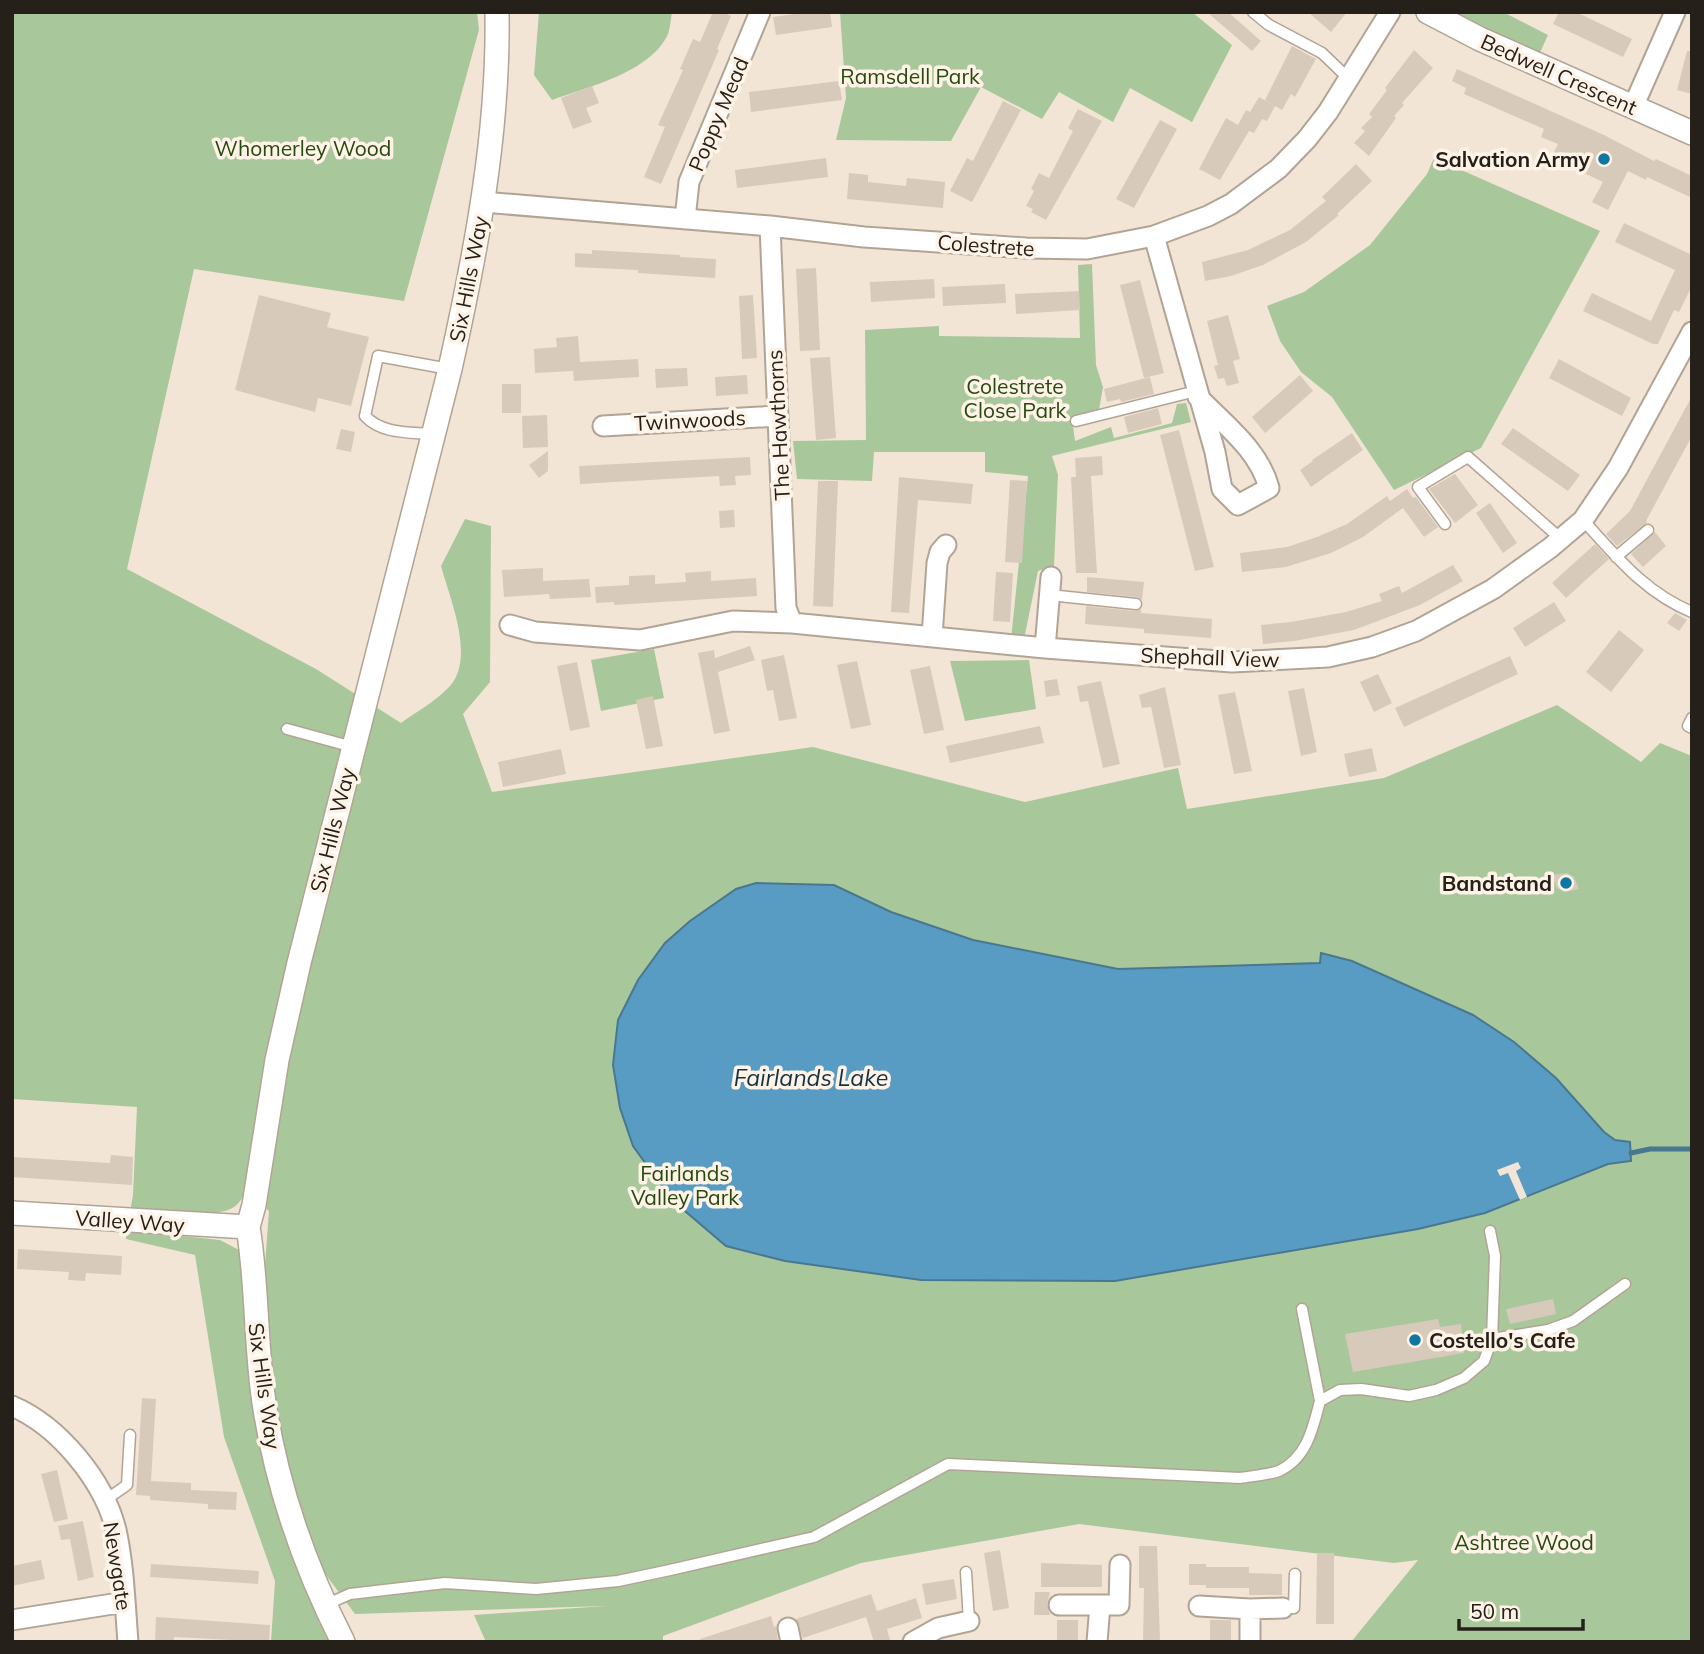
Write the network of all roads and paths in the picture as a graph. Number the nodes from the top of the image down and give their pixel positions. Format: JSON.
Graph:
{"nodes":[{"id":1,"x":497,"y":12,"type":"edge"},
{"id":2,"x":760,"y":12,"type":"edge"},
{"id":3,"x":1252,"y":12,"type":"edge"},
{"id":4,"x":1390,"y":12,"type":"edge"},
{"id":5,"x":1428,"y":12,"type":"edge"},
{"id":6,"x":1675,"y":12,"type":"edge"},
{"id":7,"x":1349,"y":79,"type":"junction"},
{"id":8,"x":1633,"y":107,"type":"junction"},
{"id":9,"x":1692,"y":133,"type":"edge"},
{"id":10,"x":483,"y":202,"type":"junction"},
{"id":11,"x":685,"y":219,"type":"junction"},
{"id":12,"x":770,"y":226,"type":"junction"},
{"id":13,"x":1154,"y":236,"type":"junction"},
{"id":14,"x":1692,"y":332,"type":"edge"},
{"id":15,"x":450,"y":369,"type":"junction"},
{"id":16,"x":1197,"y":394,"type":"junction"},
{"id":17,"x":777,"y":415,"type":"junction"},
{"id":18,"x":1076,"y":421,"type":"dead end"},
{"id":19,"x":603,"y":426,"type":"dead end"},
{"id":20,"x":431,"y":434,"type":"junction"},
{"id":21,"x":1583,"y":520,"type":"junction"},
{"id":22,"x":1445,"y":524,"type":"dead end"},
{"id":23,"x":1648,"y":530,"type":"dead end"},
{"id":24,"x":1561,"y":539,"type":"junction"},
{"id":25,"x":946,"y":545,"type":"dead end"},
{"id":26,"x":1616,"y":557,"type":"junction"},
{"id":27,"x":1050,"y":586,"type":"joint"},
{"id":28,"x":1136,"y":604,"type":"dead end"},
{"id":29,"x":1692,"y":612,"type":"edge"},
{"id":30,"x":792,"y":623,"type":"junction"},
{"id":31,"x":510,"y":625,"type":"dead end"},
{"id":32,"x":932,"y":637,"type":"junction"},
{"id":33,"x":1045,"y":648,"type":"junction"},
{"id":34,"x":1692,"y":718,"type":"edge"},
{"id":35,"x":1692,"y":728,"type":"edge"},
{"id":36,"x":287,"y":729,"type":"dead end"},
{"id":37,"x":353,"y":747,"type":"junction"},
{"id":38,"x":12,"y":1213,"type":"edge"},
{"id":39,"x":248,"y":1227,"type":"junction"},
{"id":40,"x":1490,"y":1231,"type":"dead end"},
{"id":41,"x":1625,"y":1283,"type":"dead end"},
{"id":42,"x":1302,"y":1309,"type":"dead end"},
{"id":43,"x":1492,"y":1339,"type":"junction"},
{"id":44,"x":1320,"y":1401,"type":"junction"},
{"id":45,"x":12,"y":1406,"type":"edge"},
{"id":46,"x":130,"y":1435,"type":"dead end"},
{"id":47,"x":104,"y":1501,"type":"junction"},
{"id":48,"x":1119,"y":1565,"type":"dead end"},
{"id":49,"x":966,"y":1572,"type":"dead end"},
{"id":50,"x":1295,"y":1574,"type":"dead end"},
{"id":51,"x":125,"y":1602,"type":"junction"},
{"id":52,"x":324,"y":1605,"type":"junction"},
{"id":53,"x":1059,"y":1605,"type":"dead end"},
{"id":54,"x":1100,"y":1605,"type":"junction"},
{"id":55,"x":1199,"y":1606,"type":"dead end"},
{"id":56,"x":1283,"y":1608,"type":"joint"},
{"id":57,"x":1250,"y":1609,"type":"junction"},
{"id":58,"x":12,"y":1620,"type":"edge"},
{"id":59,"x":969,"y":1621,"type":"joint"},
{"id":60,"x":128,"y":1642,"type":"edge"},
{"id":61,"x":343,"y":1642,"type":"edge"},
{"id":62,"x":914,"y":1642,"type":"edge"},
{"id":63,"x":1097,"y":1642,"type":"edge"},
{"id":64,"x":1250,"y":1642,"type":"edge"}],
"edges":[{"from":1,"to":10,"type":"street","name":"Six Hills Way"},
{"from":2,"to":11,"type":"street","name":"Poppy Mead"},
{"from":3,"to":7,"type":"lane"},
{"from":4,"to":7,"type":"street","name":"Colestrete"},
{"from":5,"to":8,"type":"street","name":"Bedwell Crescent"},
{"from":6,"to":8,"type":"street"},
{"from":7,"to":13,"type":"street","name":"Colestrete"},
{"from":8,"to":9,"type":"street","name":"Bedwell Crescent"},
{"from":10,"to":11,"type":"street","name":"Colestrete"},
{"from":10,"to":15,"type":"street","name":"Six Hills Way"},
{"from":11,"to":12,"type":"street","name":"Colestrete"},
{"from":12,"to":13,"type":"street","name":"Colestrete"},
{"from":12,"to":17,"type":"street","name":"The Hawthorns"},
{"from":13,"to":16,"type":"street"},
{"from":14,"to":21,"type":"street","name":"Shephall View"},
{"from":15,"to":20,"type":"street","name":"Six Hills Way"},
{"from":15,"to":20,"type":"lane"},
{"from":16,"to":16,"type":"street"},
{"from":16,"to":18,"type":"lane"},
{"from":17,"to":19,"type":"street","name":"Twinwoods"},
{"from":17,"to":30,"type":"street","name":"The Hawthorns"},
{"from":20,"to":37,"type":"street","name":"Six Hills Way"},
{"from":21,"to":24,"type":"street","name":"Shephall View"},
{"from":21,"to":26,"type":"lane"},
{"from":22,"to":24,"type":"lane"},
{"from":23,"to":26,"type":"lane"},
{"from":24,"to":33,"type":"street","name":"Shephall View"},
{"from":25,"to":32,"type":"street"},
{"from":26,"to":29,"type":"lane"},
{"from":27,"to":28,"type":"lane"},
{"from":27,"to":33,"type":"street"},
{"from":30,"to":31,"type":"street","name":"Shephall View"},
{"from":30,"to":32,"type":"street","name":"Shephall View"},
{"from":32,"to":33,"type":"street","name":"Shephall View"},
{"from":34,"to":35,"type":"lane"},
{"from":36,"to":37,"type":"lane"},
{"from":37,"to":39,"type":"street","name":"Six Hills Way"},
{"from":38,"to":39,"type":"street","name":"Valley Way"},
{"from":39,"to":52,"type":"street","name":"Six Hills Way"},
{"from":40,"to":43,"type":"lane"},
{"from":41,"to":43,"type":"lane"},
{"from":42,"to":44,"type":"lane"},
{"from":43,"to":44,"type":"lane"},
{"from":44,"to":52,"type":"lane"},
{"from":45,"to":47,"type":"street","name":"Newgate"},
{"from":46,"to":47,"type":"lane"},
{"from":47,"to":51,"type":"street","name":"Newgate"},
{"from":48,"to":54,"type":"street"},
{"from":49,"to":59,"type":"lane"},
{"from":50,"to":56,"type":"lane"},
{"from":51,"to":58,"type":"street"},
{"from":51,"to":60,"type":"street","name":"Newgate"},
{"from":52,"to":61,"type":"street","name":"Six Hills Way"},
{"from":53,"to":54,"type":"street"},
{"from":54,"to":63,"type":"street"},
{"from":55,"to":57,"type":"street"},
{"from":56,"to":57,"type":"street"},
{"from":57,"to":64,"type":"street"},
{"from":59,"to":62,"type":"street"}]}
